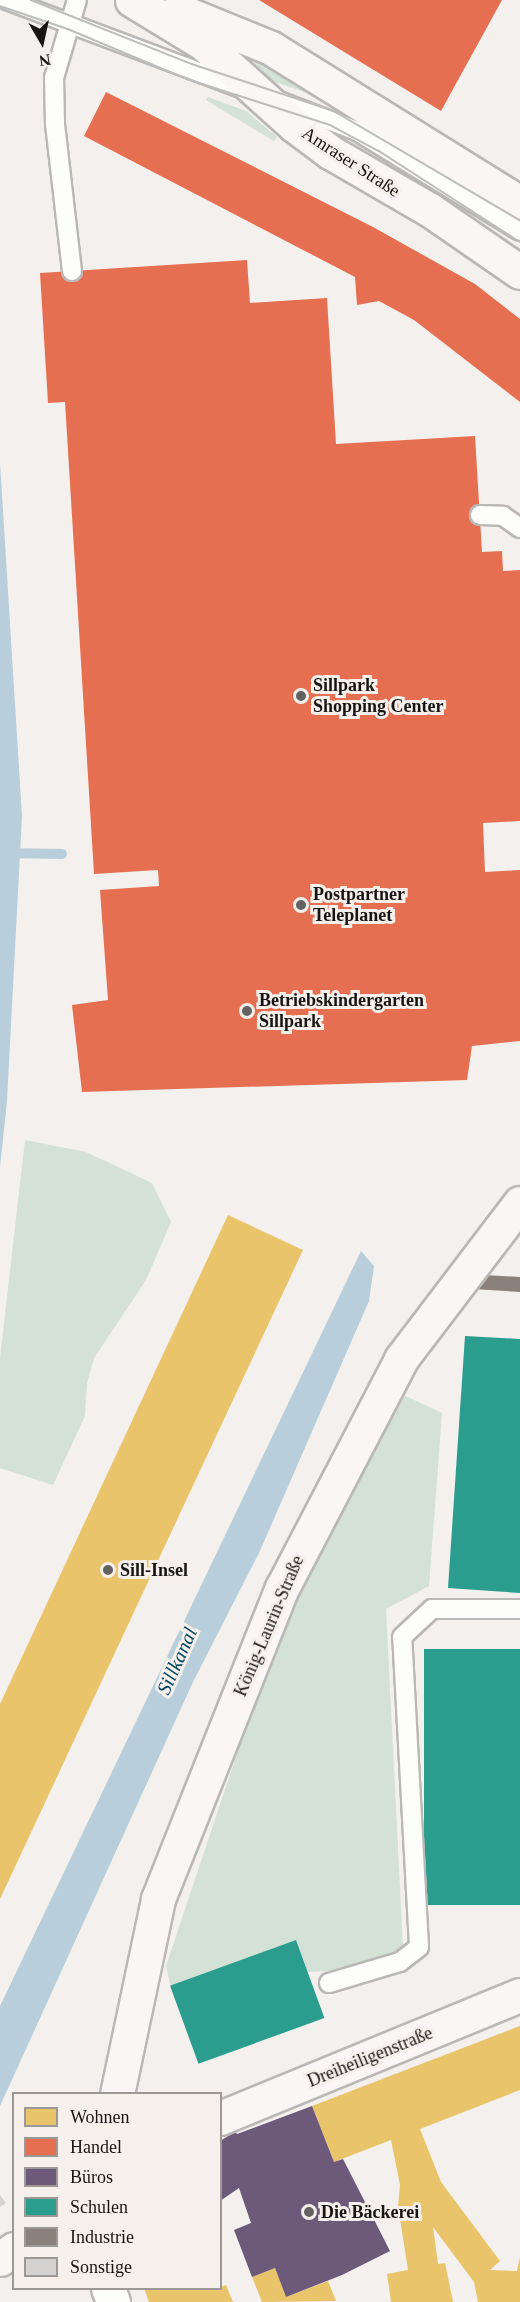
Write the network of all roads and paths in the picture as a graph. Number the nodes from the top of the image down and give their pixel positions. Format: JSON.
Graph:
{"nodes":[{"id":1,"x":7,"y":0,"type":"edge"},
{"id":2,"x":77,"y":0,"type":"edge"},
{"id":3,"x":132,"y":0,"type":"edge"},
{"id":4,"x":154,"y":0,"type":"edge"},
{"id":5,"x":70,"y":22,"type":"junction"},
{"id":6,"x":268,"y":97,"type":"junction"},
{"id":7,"x":373,"y":109,"type":"junction"},
{"id":8,"x":520,"y":203,"type":"edge"},
{"id":9,"x":520,"y":231,"type":"edge"},
{"id":10,"x":72,"y":271,"type":"dead end"},
{"id":11,"x":520,"y":272,"type":"edge"},
{"id":12,"x":480,"y":515,"type":"dead end"},
{"id":13,"x":520,"y":528,"type":"edge"},
{"id":14,"x":520,"y":1203,"type":"edge"},
{"id":15,"x":520,"y":1609,"type":"edge"},
{"id":16,"x":329,"y":1983,"type":"dead end"},
{"id":17,"x":520,"y":1995,"type":"edge"},
{"id":18,"x":120,"y":2092,"type":"edge"},
{"id":19,"x":222,"y":2117,"type":"edge"}],
"edges":[{"from":1,"to":5,"type":"lane"},
{"from":2,"to":5,"type":"lane"},
{"from":3,"to":6,"type":"street","name":"Amraser Straße"},
{"from":4,"to":7,"type":"street"},
{"from":5,"to":6,"type":"lane"},
{"from":5,"to":10,"type":"lane"},
{"from":6,"to":7,"type":"lane"},
{"from":6,"to":9,"type":"lane"},
{"from":6,"to":11,"type":"street","name":"Amraser Straße"},
{"from":7,"to":8,"type":"street"},
{"from":12,"to":13,"type":"lane"},
{"from":14,"to":18,"type":"street","name":"König-Laurin-Straße"},
{"from":15,"to":16,"type":"lane"},
{"from":17,"to":19,"type":"street","name":"Dreiheiligenstraße"}]}
